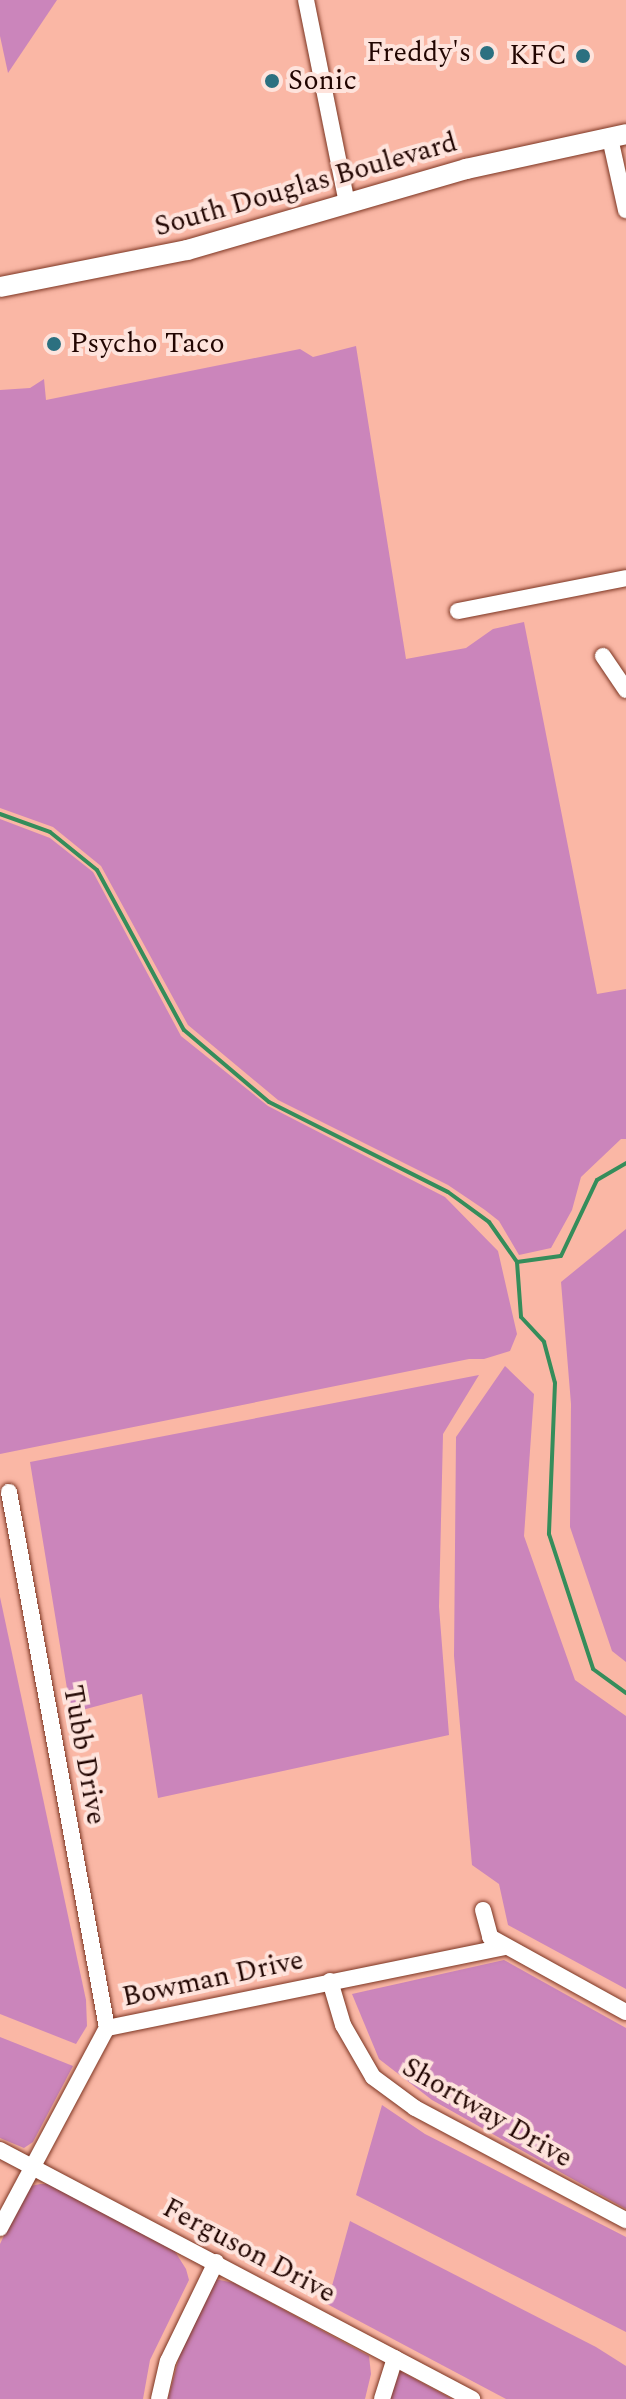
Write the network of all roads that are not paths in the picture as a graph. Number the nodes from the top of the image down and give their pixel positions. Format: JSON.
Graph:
{"nodes":[{"id":1,"x":306,"y":0,"type":"edge"},
{"id":2,"x":618,"y":136,"type":"edge"},
{"id":3,"x":347,"y":204,"type":"junction"},
{"id":4,"x":626,"y":210,"type":"edge"},
{"id":5,"x":0,"y":287,"type":"edge"},
{"id":6,"x":626,"y":578,"type":"edge"},
{"id":7,"x":458,"y":611,"type":"dead end"},
{"id":8,"x":603,"y":656,"type":"dead end"},
{"id":9,"x":626,"y":690,"type":"edge"},
{"id":10,"x":9,"y":1492,"type":"dead end"},
{"id":11,"x":483,"y":1910,"type":"dead end"},
{"id":12,"x":505,"y":1947,"type":"junction"},
{"id":13,"x":330,"y":1981,"type":"junction"},
{"id":14,"x":626,"y":2012,"type":"edge"},
{"id":15,"x":107,"y":2028,"type":"junction"},
{"id":16,"x":0,"y":2150,"type":"edge"},
{"id":17,"x":31,"y":2167,"type":"junction"},
{"id":18,"x":626,"y":2220,"type":"edge"},
{"id":19,"x":0,"y":2228,"type":"edge"},
{"id":20,"x":216,"y":2262,"type":"junction"},
{"id":21,"x":395,"y":2358,"type":"junction"},
{"id":22,"x":159,"y":2399,"type":"edge"},
{"id":23,"x":382,"y":2399,"type":"edge"},
{"id":24,"x":472,"y":2399,"type":"edge"}],
"edges":[{"from":1,"to":3,"type":"street"},
{"from":2,"to":3,"type":"main road","name":"South Douglas Boulevard"},
{"from":2,"to":4,"type":"street"},
{"from":3,"to":5,"type":"main road","name":"South Douglas Boulevard"},
{"from":6,"to":7,"type":"street"},
{"from":8,"to":9,"type":"street"},
{"from":10,"to":15,"type":"street","name":"Tubb Drive"},
{"from":11,"to":12,"type":"street"},
{"from":12,"to":13,"type":"street","name":"Bowman Drive"},
{"from":12,"to":14,"type":"street"},
{"from":13,"to":15,"type":"street","name":"Bowman Drive"},
{"from":13,"to":18,"type":"street","name":"Shortway Drive"},
{"from":15,"to":17,"type":"street","name":"Bowman Drive"},
{"from":16,"to":17,"type":"street","name":"Ferguson Drive"},
{"from":17,"to":19,"type":"street","name":"Bowman Drive"},
{"from":17,"to":20,"type":"street","name":"Ferguson Drive"},
{"from":20,"to":21,"type":"street","name":"Ferguson Drive"},
{"from":20,"to":22,"type":"street"},
{"from":21,"to":23,"type":"street"},
{"from":21,"to":24,"type":"street","name":"Ferguson Drive"}]}
